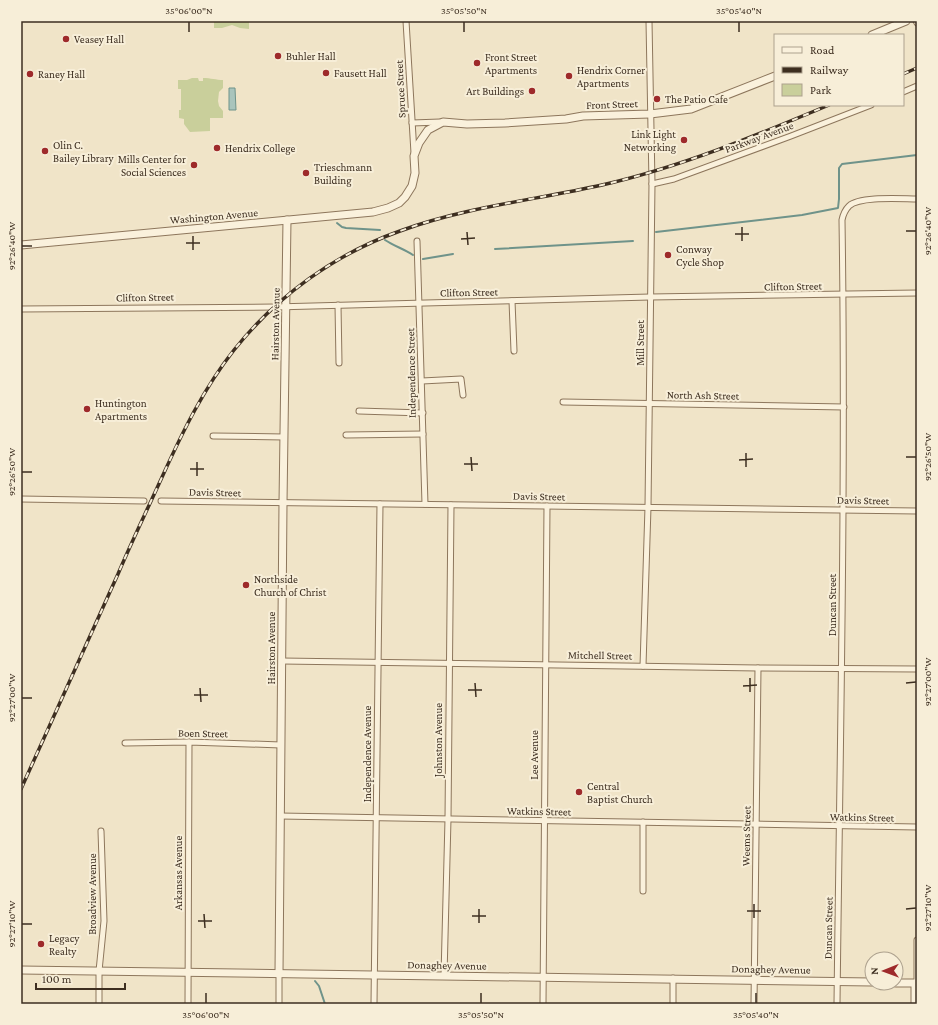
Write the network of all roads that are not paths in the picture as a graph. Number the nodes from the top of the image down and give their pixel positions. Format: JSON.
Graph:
{"nodes":[{"id":1,"x":406,"y":21,"type":"edge"},
{"id":2,"x":649,"y":21,"type":"edge"},
{"id":3,"x":906,"y":21,"type":"edge"},
{"id":4,"x":874,"y":34,"type":"edge"},
{"id":5,"x":774,"y":76,"type":"edge"},
{"id":6,"x":917,"y":86,"type":"edge"},
{"id":7,"x":904,"y":92,"type":"edge"},
{"id":8,"x":868,"y":106,"type":"edge"},
{"id":9,"x":650,"y":114,"type":"junction"},
{"id":10,"x":443,"y":122,"type":"junction"},
{"id":11,"x":412,"y":123,"type":"junction"},
{"id":12,"x":414,"y":156,"type":"junction"},
{"id":13,"x":652,"y":184,"type":"junction"},
{"id":14,"x":917,"y":199,"type":"edge"},
{"id":15,"x":287,"y":220,"type":"junction"},
{"id":16,"x":417,"y":241,"type":"dead end"},
{"id":17,"x":21,"y":245,"type":"edge"},
{"id":18,"x":917,"y":293,"type":"edge"},
{"id":19,"x":843,"y":295,"type":"junction"},
{"id":20,"x":650,"y":297,"type":"junction"},
{"id":21,"x":512,"y":301,"type":"junction"},
{"id":22,"x":420,"y":303,"type":"junction"},
{"id":23,"x":338,"y":305,"type":"junction"},
{"id":24,"x":286,"y":306,"type":"junction"},
{"id":25,"x":21,"y":309,"type":"edge"},
{"id":26,"x":514,"y":351,"type":"dead end"},
{"id":27,"x":340,"y":363,"type":"dead end"},
{"id":28,"x":422,"y":381,"type":"junction"},
{"id":29,"x":462,"y":395,"type":"dead end"},
{"id":30,"x":562,"y":402,"type":"dead end"},
{"id":31,"x":650,"y":404,"type":"junction"},
{"id":32,"x":844,"y":406,"type":"junction"},
{"id":33,"x":359,"y":411,"type":"dead end"},
{"id":34,"x":423,"y":413,"type":"junction"},
{"id":35,"x":423,"y":434,"type":"junction"},
{"id":36,"x":346,"y":435,"type":"dead end"},
{"id":37,"x":214,"y":436,"type":"dead end"},
{"id":38,"x":284,"y":437,"type":"junction"},
{"id":39,"x":21,"y":499,"type":"edge"},
{"id":40,"x":144,"y":501,"type":"dead end"},
{"id":41,"x":161,"y":501,"type":"dead end"},
{"id":42,"x":283,"y":503,"type":"junction"},
{"id":43,"x":380,"y":504,"type":"junction"},
{"id":44,"x":425,"y":504,"type":"junction"},
{"id":45,"x":451,"y":505,"type":"junction"},
{"id":46,"x":547,"y":506,"type":"junction"},
{"id":47,"x":648,"y":507,"type":"junction"},
{"id":48,"x":842,"y":509,"type":"junction"},
{"id":49,"x":917,"y":511,"type":"edge"},
{"id":50,"x":282,"y":661,"type":"junction"},
{"id":51,"x":378,"y":662,"type":"junction"},
{"id":52,"x":448,"y":663,"type":"junction"},
{"id":53,"x":545,"y":664,"type":"junction"},
{"id":54,"x":643,"y":666,"type":"junction"},
{"id":55,"x":758,"y":668,"type":"junction"},
{"id":56,"x":842,"y":668,"type":"junction"},
{"id":57,"x":917,"y":669,"type":"edge"},
{"id":58,"x":189,"y":742,"type":"junction"},
{"id":59,"x":125,"y":743,"type":"dead end"},
{"id":60,"x":281,"y":745,"type":"junction"},
{"id":61,"x":280,"y":816,"type":"junction"},
{"id":62,"x":377,"y":819,"type":"junction"},
{"id":63,"x":448,"y":819,"type":"junction"},
{"id":64,"x":544,"y":821,"type":"junction"},
{"id":65,"x":643,"y":822,"type":"junction"},
{"id":66,"x":757,"y":824,"type":"junction"},
{"id":67,"x":840,"y":827,"type":"junction"},
{"id":68,"x":917,"y":827,"type":"edge"},
{"id":69,"x":101,"y":832,"type":"dead end"},
{"id":70,"x":643,"y":891,"type":"dead end"},
{"id":71,"x":917,"y":940,"type":"edge"},
{"id":72,"x":21,"y":970,"type":"edge"},
{"id":73,"x":99,"y":971,"type":"junction"},
{"id":74,"x":188,"y":972,"type":"junction"},
{"id":75,"x":279,"y":973,"type":"junction"},
{"id":76,"x":374,"y":974,"type":"junction"},
{"id":77,"x":444,"y":976,"type":"junction"},
{"id":78,"x":542,"y":978,"type":"junction"},
{"id":79,"x":673,"y":978,"type":"junction"},
{"id":80,"x":754,"y":980,"type":"junction"},
{"id":81,"x":837,"y":981,"type":"junction"},
{"id":82,"x":864,"y":982,"type":"edge"},
{"id":83,"x":904,"y":983,"type":"edge"},
{"id":84,"x":916,"y":983,"type":"edge"},
{"id":85,"x":99,"y":1004,"type":"edge"},
{"id":86,"x":188,"y":1004,"type":"edge"},
{"id":87,"x":279,"y":1004,"type":"edge"},
{"id":88,"x":374,"y":1004,"type":"edge"},
{"id":89,"x":543,"y":1004,"type":"edge"},
{"id":90,"x":673,"y":1004,"type":"edge"},
{"id":91,"x":754,"y":1004,"type":"edge"},
{"id":92,"x":836,"y":1004,"type":"edge"},
{"id":93,"x":914,"y":1004,"type":"edge"}],
"edges":[{"from":1,"to":11,"type":"street","name":"Spruce Street"},
{"from":2,"to":9,"type":"street","name":"Mill Street"},
{"from":3,"to":4,"type":"street"},
{"from":5,"to":9,"type":"street","name":"Front Street"},
{"from":6,"to":7,"type":"street"},
{"from":8,"to":13,"type":"street","name":"Parkway Avenue"},
{"from":9,"to":10,"type":"street","name":"Front Street"},
{"from":9,"to":13,"type":"street","name":"Mill Street"},
{"from":10,"to":11,"type":"street","name":"Front Street"},
{"from":10,"to":12,"type":"street"},
{"from":11,"to":12,"type":"street","name":"Spruce Street"},
{"from":12,"to":15,"type":"street","name":"Washington Avenue"},
{"from":13,"to":20,"type":"street","name":"Mill Street"},
{"from":14,"to":19,"type":"street","name":"Duncan Street"},
{"from":15,"to":17,"type":"street","name":"Washington Avenue"},
{"from":15,"to":24,"type":"street","name":"Hairston Avenue"},
{"from":16,"to":22,"type":"street","name":"Independence Street"},
{"from":18,"to":19,"type":"street","name":"Clifton Street"},
{"from":19,"to":20,"type":"street","name":"Clifton Street"},
{"from":19,"to":32,"type":"street","name":"Duncan Street"},
{"from":20,"to":21,"type":"street","name":"Clifton Street"},
{"from":20,"to":31,"type":"street","name":"Mill Street"},
{"from":21,"to":22,"type":"street","name":"Clifton Street"},
{"from":21,"to":26,"type":"street"},
{"from":22,"to":23,"type":"street","name":"Clifton Street"},
{"from":22,"to":28,"type":"street","name":"Independence Street"},
{"from":23,"to":24,"type":"street","name":"Clifton Street"},
{"from":23,"to":27,"type":"street"},
{"from":24,"to":25,"type":"street","name":"Clifton Street"},
{"from":24,"to":38,"type":"street","name":"Hairston Avenue"},
{"from":28,"to":29,"type":"street"},
{"from":28,"to":34,"type":"street","name":"Independence Street"},
{"from":30,"to":31,"type":"street","name":"North Ash Street"},
{"from":31,"to":32,"type":"street","name":"North Ash Street"},
{"from":31,"to":47,"type":"street","name":"Mill Street"},
{"from":32,"to":48,"type":"street","name":"Duncan Street"},
{"from":33,"to":34,"type":"street"},
{"from":34,"to":35,"type":"street","name":"Independence Street"},
{"from":35,"to":36,"type":"street"},
{"from":35,"to":44,"type":"street","name":"Independence Street"},
{"from":37,"to":38,"type":"street"},
{"from":38,"to":42,"type":"street","name":"Hairston Avenue"},
{"from":39,"to":40,"type":"street"},
{"from":41,"to":42,"type":"street","name":"Davis Street"},
{"from":42,"to":43,"type":"street","name":"Davis Street"},
{"from":42,"to":50,"type":"street","name":"Hairston Avenue"},
{"from":43,"to":44,"type":"street","name":"Davis Street"},
{"from":43,"to":51,"type":"street","name":"Independence Avenue"},
{"from":44,"to":45,"type":"street","name":"Davis Street"},
{"from":45,"to":46,"type":"street","name":"Davis Street"},
{"from":45,"to":52,"type":"street","name":"Johnston Avenue"},
{"from":46,"to":47,"type":"street","name":"Davis Street"},
{"from":46,"to":53,"type":"street","name":"Lee Avenue"},
{"from":47,"to":48,"type":"street","name":"Davis Street"},
{"from":47,"to":54,"type":"street","name":"Mill Street"},
{"from":48,"to":49,"type":"street","name":"Davis Street"},
{"from":48,"to":56,"type":"street","name":"Duncan Street"},
{"from":50,"to":51,"type":"street","name":"Mitchell Street"},
{"from":50,"to":60,"type":"street","name":"Hairston Avenue"},
{"from":51,"to":52,"type":"street","name":"Mitchell Street"},
{"from":51,"to":62,"type":"street","name":"Independence Avenue"},
{"from":52,"to":53,"type":"street","name":"Mitchell Street"},
{"from":52,"to":63,"type":"street","name":"Johnston Avenue"},
{"from":53,"to":54,"type":"street","name":"Mitchell Street"},
{"from":53,"to":64,"type":"street","name":"Lee Avenue"},
{"from":54,"to":55,"type":"street","name":"Mitchell Street"},
{"from":55,"to":56,"type":"street","name":"Mitchell Street"},
{"from":55,"to":66,"type":"street","name":"Weems Street"},
{"from":56,"to":57,"type":"street","name":"Mitchell Street"},
{"from":56,"to":67,"type":"street","name":"Duncan Street"},
{"from":58,"to":59,"type":"street","name":"Boen Street"},
{"from":58,"to":60,"type":"street","name":"Boen Street"},
{"from":58,"to":74,"type":"street","name":"Arkansas Avenue"},
{"from":60,"to":61,"type":"street","name":"Hairston Avenue"},
{"from":61,"to":62,"type":"street","name":"Watkins Street"},
{"from":61,"to":75,"type":"street","name":"Hairston Avenue"},
{"from":62,"to":63,"type":"street","name":"Watkins Street"},
{"from":62,"to":76,"type":"street","name":"Independence Avenue"},
{"from":63,"to":64,"type":"street","name":"Watkins Street"},
{"from":63,"to":77,"type":"street","name":"Johnston Avenue"},
{"from":64,"to":65,"type":"street","name":"Watkins Street"},
{"from":64,"to":78,"type":"street","name":"Lee Avenue"},
{"from":65,"to":66,"type":"street","name":"Watkins Street"},
{"from":65,"to":70,"type":"street"},
{"from":66,"to":67,"type":"street","name":"Watkins Street"},
{"from":66,"to":80,"type":"street","name":"Weems Street"},
{"from":67,"to":68,"type":"street","name":"Watkins Street"},
{"from":67,"to":81,"type":"street","name":"Duncan Street"},
{"from":69,"to":73,"type":"street","name":"Broadview Avenue"},
{"from":71,"to":84,"type":"street"},
{"from":72,"to":73,"type":"street","name":"Donaghey Avenue"},
{"from":73,"to":74,"type":"street","name":"Donaghey Avenue"},
{"from":73,"to":85,"type":"street","name":"Broadview Avenue"},
{"from":74,"to":75,"type":"street","name":"Donaghey Avenue"},
{"from":74,"to":86,"type":"street","name":"Arkansas Avenue"},
{"from":75,"to":76,"type":"street","name":"Donaghey Avenue"},
{"from":75,"to":87,"type":"street","name":"Hairston Avenue"},
{"from":76,"to":77,"type":"street","name":"Donaghey Avenue"},
{"from":76,"to":88,"type":"street","name":"Independence Avenue"},
{"from":77,"to":78,"type":"street","name":"Donaghey Avenue"},
{"from":78,"to":79,"type":"street","name":"Donaghey Avenue"},
{"from":78,"to":89,"type":"street","name":"Lee Avenue"},
{"from":79,"to":80,"type":"street","name":"Donaghey Avenue"},
{"from":79,"to":90,"type":"street"},
{"from":80,"to":81,"type":"street","name":"Donaghey Avenue"},
{"from":80,"to":91,"type":"street","name":"Weems Street"},
{"from":81,"to":82,"type":"street","name":"Donaghey Avenue"},
{"from":81,"to":92,"type":"street","name":"Duncan Street"},
{"from":83,"to":84,"type":"street"},
{"from":84,"to":93,"type":"street"}]}
